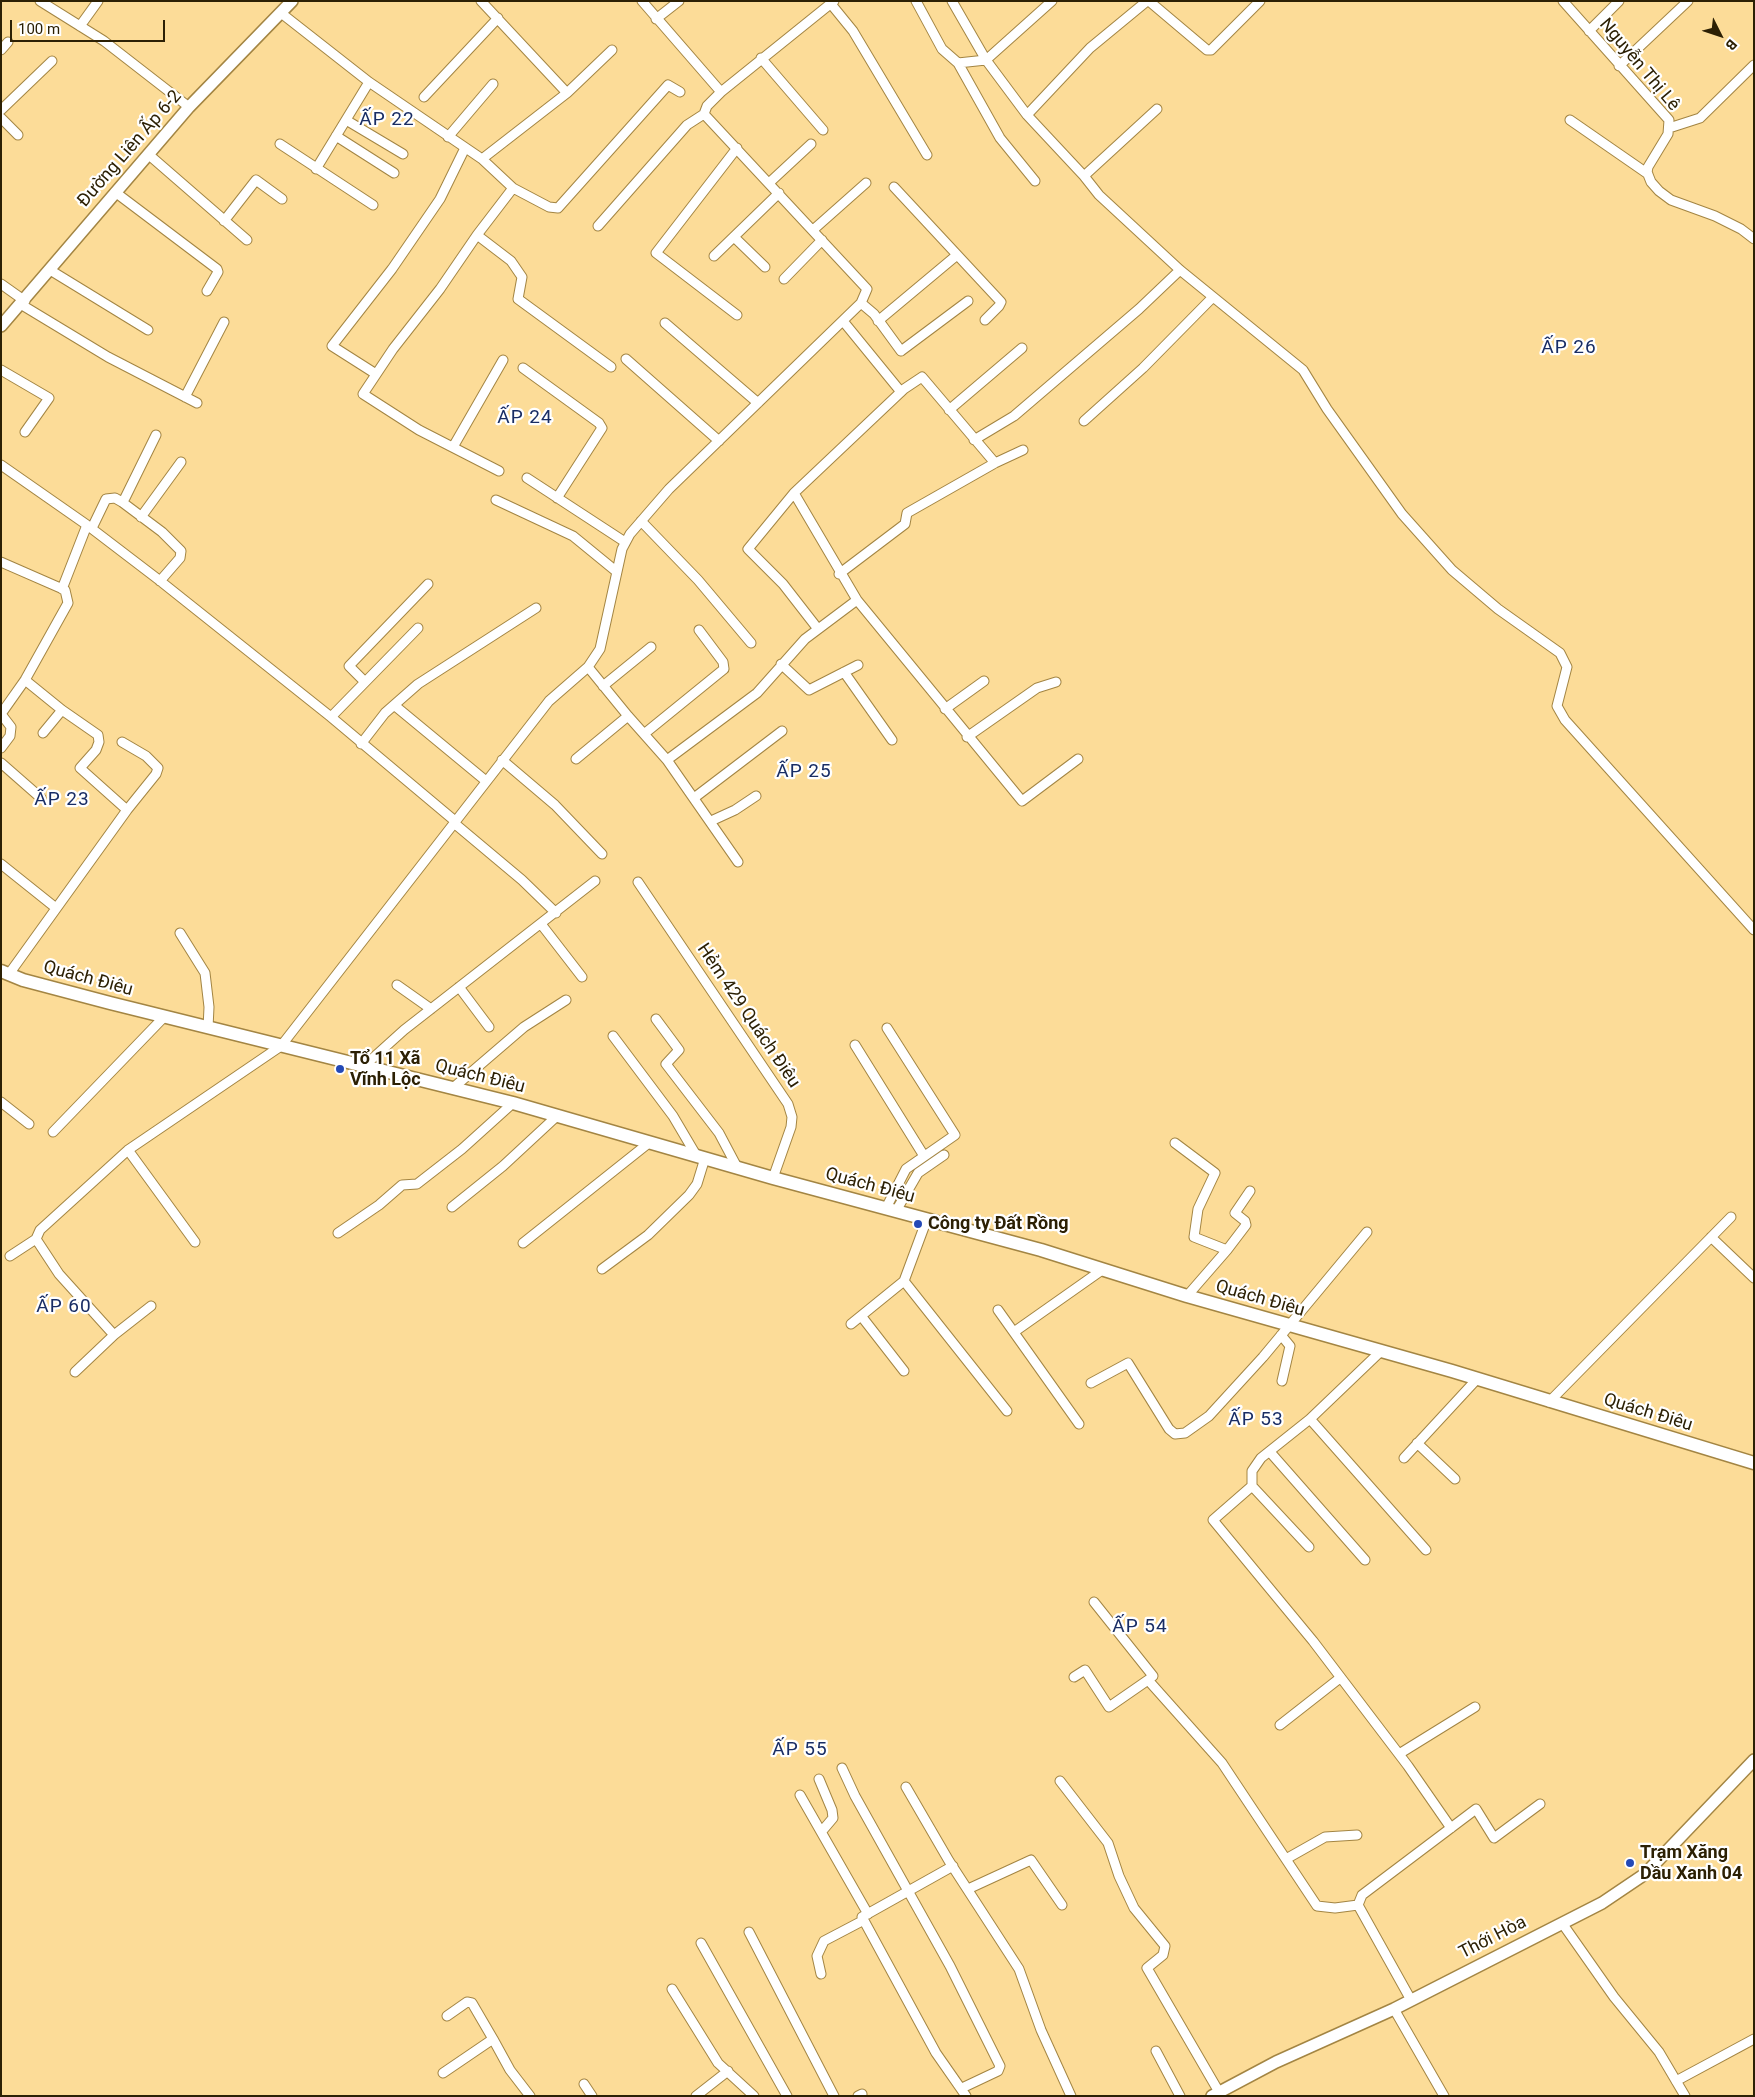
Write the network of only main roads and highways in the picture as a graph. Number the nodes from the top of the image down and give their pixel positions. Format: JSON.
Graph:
{"nodes":[{"id":1,"x":5,"y":972,"type":"edge"},
{"id":2,"x":1754,"y":1463,"type":"edge"}],
"edges":[{"from":1,"to":2,"type":"main road","name":"Quách Điêu"}]}
